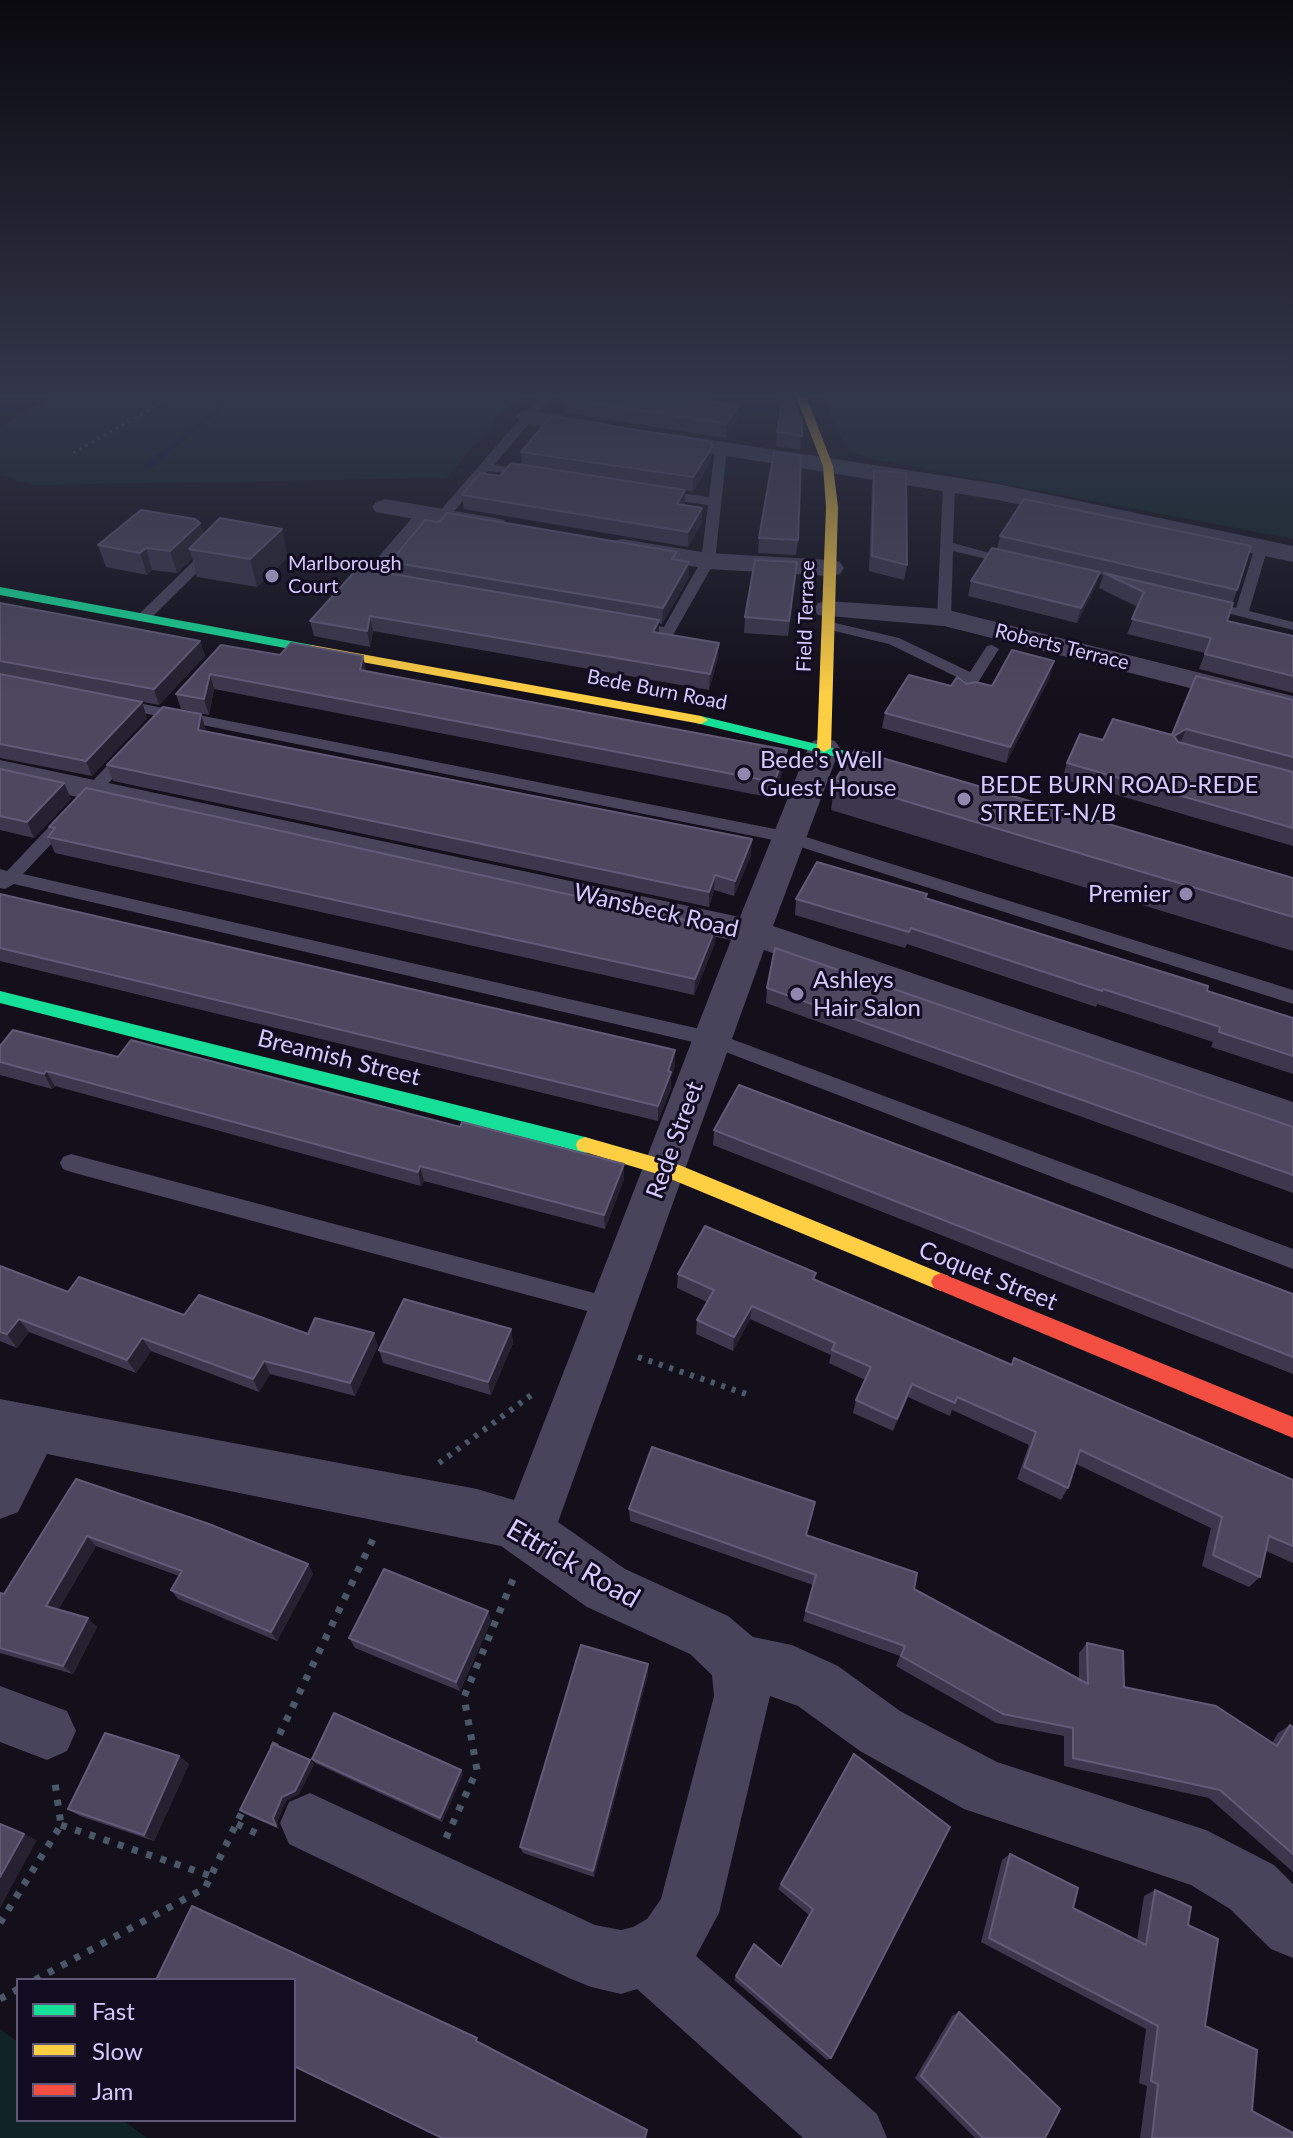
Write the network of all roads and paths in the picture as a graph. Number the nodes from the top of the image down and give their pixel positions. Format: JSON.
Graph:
{"nodes":[{"id":1,"x":454,"y":496,"type":"edge"},
{"id":2,"x":675,"y":496,"type":"edge"},
{"id":3,"x":715,"y":496,"type":"edge"},
{"id":4,"x":831,"y":496,"type":"edge"},
{"id":5,"x":949,"y":496,"type":"edge"},
{"id":6,"x":1003,"y":496,"type":"edge"},
{"id":7,"x":714,"y":502,"type":"junction"},
{"id":8,"x":385,"y":507,"type":"dead end"},
{"id":9,"x":433,"y":515,"type":"junction"},
{"id":10,"x":520,"y":530,"type":"edge"},
{"id":11,"x":205,"y":534,"type":"edge"},
{"id":12,"x":598,"y":543,"type":"edge"},
{"id":13,"x":947,"y":546,"type":"junction"},
{"id":14,"x":1261,"y":547,"type":"junction"},
{"id":15,"x":1293,"y":554,"type":"edge"},
{"id":16,"x":708,"y":561,"type":"junction"},
{"id":17,"x":1025,"y":564,"type":"edge"},
{"id":18,"x":830,"y":568,"type":"junction"},
{"id":19,"x":397,"y":584,"type":"edge"},
{"id":20,"x":0,"y":591,"type":"edge"},
{"id":21,"x":1195,"y":603,"type":"edge"},
{"id":22,"x":1241,"y":614,"type":"junction"},
{"id":23,"x":828,"y":617,"type":"junction"},
{"id":24,"x":143,"y":618,"type":"junction"},
{"id":25,"x":944,"y":618,"type":"junction"},
{"id":26,"x":623,"y":624,"type":"edge"},
{"id":27,"x":1293,"y":626,"type":"edge"},
{"id":28,"x":992,"y":649,"type":"dead end"},
{"id":29,"x":105,"y":701,"type":"edge"},
{"id":30,"x":1293,"y":705,"type":"edge"},
{"id":31,"x":159,"y":719,"type":"junction"},
{"id":32,"x":824,"y":748,"type":"junction"},
{"id":33,"x":0,"y":770,"type":"edge"},
{"id":34,"x":929,"y":777,"type":"edge"},
{"id":35,"x":93,"y":790,"type":"junction"},
{"id":36,"x":790,"y":838,"type":"junction"},
{"id":37,"x":4,"y":881,"type":"edge"},
{"id":38,"x":752,"y":932,"type":"junction"},
{"id":39,"x":1293,"y":997,"type":"edge"},
{"id":40,"x":3,"y":1002,"type":"edge"},
{"id":41,"x":713,"y":1039,"type":"junction"},
{"id":42,"x":1293,"y":1119,"type":"edge"},
{"id":43,"x":71,"y":1163,"type":"dead end"},
{"id":44,"x":665,"y":1168,"type":"junction"},
{"id":45,"x":1293,"y":1259,"type":"edge"},
{"id":46,"x":613,"y":1308,"type":"junction"},
{"id":47,"x":17,"y":1425,"type":"edge"},
{"id":48,"x":1293,"y":1428,"type":"edge"},
{"id":49,"x":0,"y":1494,"type":"edge"},
{"id":50,"x":393,"y":1497,"type":"junction"},
{"id":51,"x":528,"y":1532,"type":"junction"},
{"id":52,"x":739,"y":1662,"type":"junction"},
{"id":53,"x":24,"y":1723,"type":"edge"},
{"id":54,"x":271,"y":1753,"type":"edge"},
{"id":55,"x":250,"y":1795,"type":"edge"},
{"id":56,"x":310,"y":1823,"type":"dead end"},
{"id":57,"x":61,"y":1825,"type":"junction"},
{"id":58,"x":211,"y":1876,"type":"junction"},
{"id":59,"x":427,"y":1879,"type":"junction"},
{"id":60,"x":0,"y":1923,"type":"edge"},
{"id":61,"x":1293,"y":1927,"type":"edge"},
{"id":62,"x":646,"y":1955,"type":"junction"},
{"id":63,"x":39,"y":1978,"type":"edge"},
{"id":64,"x":853,"y":2138,"type":"edge"}],
"edges":[{"from":1,"to":9,"type":"lane"},
{"from":2,"to":7,"type":"lane"},
{"from":3,"to":7,"type":"lane"},
{"from":4,"to":18,"type":"street","name":"Field Terrace"},
{"from":5,"to":13,"type":"lane"},
{"from":6,"to":14,"type":"street"},
{"from":7,"to":16,"type":"lane"},
{"from":8,"to":9,"type":"street"},
{"from":9,"to":10,"type":"street"},
{"from":9,"to":19,"type":"lane"},
{"from":11,"to":24,"type":"lane"},
{"from":12,"to":16,"type":"street"},
{"from":13,"to":17,"type":"lane"},
{"from":13,"to":25,"type":"lane"},
{"from":14,"to":15,"type":"street"},
{"from":14,"to":22,"type":"lane"},
{"from":16,"to":18,"type":"street"},
{"from":16,"to":26,"type":"lane"},
{"from":18,"to":23,"type":"street","name":"Field Terrace"},
{"from":20,"to":24,"type":"street","name":"Bede Burn Road"},
{"from":21,"to":22,"type":"lane"},
{"from":22,"to":27,"type":"lane"},
{"from":23,"to":25,"type":"street","name":"Roberts Terrace"},
{"from":23,"to":28,"type":"lane"},
{"from":23,"to":32,"type":"street","name":"Field Terrace"},
{"from":24,"to":32,"type":"street","name":"Bede Burn Road"},
{"from":25,"to":30,"type":"street","name":"Roberts Terrace"},
{"from":29,"to":31,"type":"lane"},
{"from":31,"to":35,"type":"lane"},
{"from":31,"to":36,"type":"lane"},
{"from":32,"to":34,"type":"street","name":"Bede Burn Road"},
{"from":32,"to":36,"type":"street","name":"Rede Street"},
{"from":33,"to":35,"type":"street","name":"Wansbeck Road"},
{"from":35,"to":37,"type":"lane"},
{"from":35,"to":38,"type":"street","name":"Wansbeck Road"},
{"from":36,"to":38,"type":"street","name":"Rede Street"},
{"from":36,"to":39,"type":"lane"},
{"from":37,"to":41,"type":"lane"},
{"from":38,"to":41,"type":"street","name":"Rede Street"},
{"from":38,"to":42,"type":"street","name":"Wansbeck Road"},
{"from":40,"to":44,"type":"street","name":"Breamish Street"},
{"from":41,"to":44,"type":"street","name":"Rede Street"},
{"from":41,"to":45,"type":"lane"},
{"from":43,"to":46,"type":"lane"},
{"from":44,"to":46,"type":"street","name":"Rede Street"},
{"from":44,"to":48,"type":"street","name":"Coquet Street"},
{"from":46,"to":51,"type":"street","name":"Rede Street"},
{"from":47,"to":49,"type":"street","name":"Ettrick Road"},
{"from":47,"to":50,"type":"street","name":"Ettrick Road"},
{"from":50,"to":51,"type":"street","name":"Ettrick Road"},
{"from":50,"to":54,"type":"path"},
{"from":51,"to":52,"type":"street","name":"Ettrick Road"},
{"from":51,"to":59,"type":"path"},
{"from":52,"to":61,"type":"street"},
{"from":52,"to":62,"type":"street"},
{"from":53,"to":57,"type":"path"},
{"from":55,"to":58,"type":"path"},
{"from":56,"to":59,"type":"street"},
{"from":57,"to":58,"type":"path"},
{"from":57,"to":60,"type":"path"},
{"from":58,"to":63,"type":"path"},
{"from":59,"to":62,"type":"street"},
{"from":62,"to":64,"type":"street"}]}
